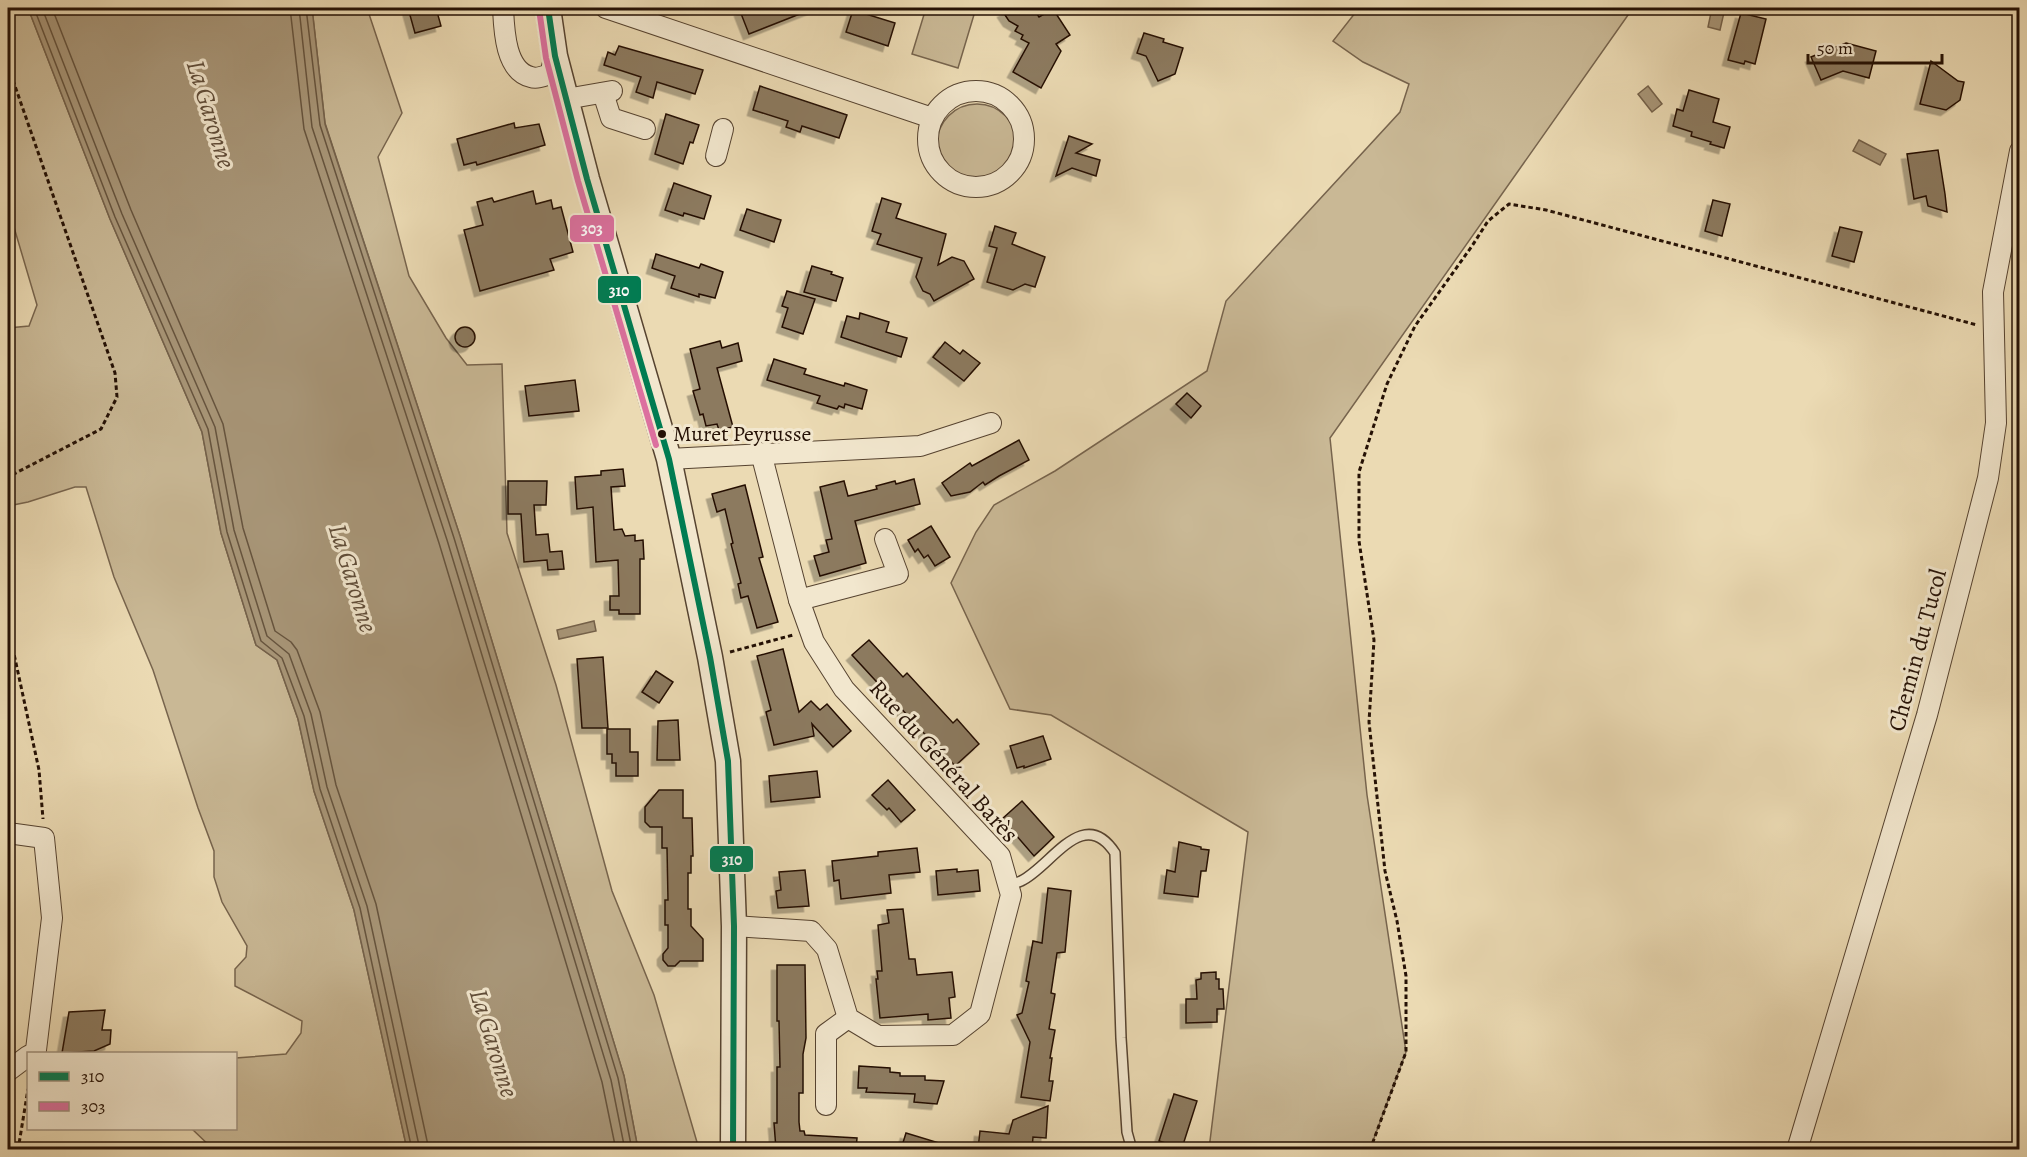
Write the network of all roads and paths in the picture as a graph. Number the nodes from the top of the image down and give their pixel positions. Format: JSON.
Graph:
{"nodes":[{"id":1,"x":503,"y":8,"type":"edge"},
{"id":2,"x":548,"y":8,"type":"edge"},
{"id":3,"x":606,"y":8,"type":"edge"},
{"id":4,"x":555,"y":56,"type":"junction"},
{"id":5,"x":8,"y":66,"type":"edge"},
{"id":6,"x":566,"y":99,"type":"junction"},
{"id":7,"x":932,"y":118,"type":"junction"},
{"id":8,"x":645,"y":129,"type":"dead end"},
{"id":9,"x":723,"y":129,"type":"dead end"},
{"id":10,"x":2019,"y":151,"type":"edge"},
{"id":11,"x":716,"y":156,"type":"dead end"},
{"id":12,"x":1993,"y":318,"type":"junction"},
{"id":13,"x":991,"y":423,"type":"dead end"},
{"id":14,"x":761,"y":453,"type":"junction"},
{"id":15,"x":669,"y":459,"type":"junction"},
{"id":16,"x":8,"y":477,"type":"edge"},
{"id":17,"x":885,"y":539,"type":"dead end"},
{"id":18,"x":799,"y":600,"type":"junction"},
{"id":19,"x":8,"y":626,"type":"edge"},
{"id":20,"x":809,"y":631,"type":"junction"},
{"id":21,"x":710,"y":657,"type":"junction"},
{"id":22,"x":8,"y":833,"type":"edge"},
{"id":23,"x":44,"y":838,"type":"junction"},
{"id":24,"x":1008,"y":885,"type":"junction"},
{"id":25,"x":734,"y":926,"type":"junction"},
{"id":26,"x":848,"y":1018,"type":"junction"},
{"id":27,"x":34,"y":1052,"type":"edge"},
{"id":28,"x":27,"y":1057,"type":"edge"},
{"id":29,"x":8,"y":1071,"type":"edge"},
{"id":30,"x":27,"y":1095,"type":"edge"},
{"id":31,"x":826,"y":1105,"type":"dead end"},
{"id":32,"x":18,"y":1149,"type":"edge"},
{"id":33,"x":733,"y":1149,"type":"edge"},
{"id":34,"x":1132,"y":1149,"type":"edge"},
{"id":35,"x":1370,"y":1149,"type":"edge"},
{"id":36,"x":1797,"y":1149,"type":"edge"}],
"edges":[{"from":1,"to":4,"type":"street"},
{"from":2,"to":4,"type":"street"},
{"from":3,"to":7,"type":"street"},
{"from":4,"to":6,"type":"street"},
{"from":5,"to":16,"type":"path"},
{"from":6,"to":8,"type":"street"},
{"from":6,"to":15,"type":"street"},
{"from":7,"to":7,"type":"street"},
{"from":9,"to":11,"type":"street"},
{"from":10,"to":12,"type":"street","name":"Chemin du Tucol"},
{"from":12,"to":35,"type":"path"},
{"from":12,"to":36,"type":"street","name":"Chemin du Tucol"},
{"from":13,"to":14,"type":"street"},
{"from":14,"to":15,"type":"street"},
{"from":14,"to":18,"type":"street","name":"Rue du Général Barès"},
{"from":15,"to":21,"type":"street"},
{"from":17,"to":18,"type":"street"},
{"from":18,"to":20,"type":"street","name":"Rue du Général Barès"},
{"from":19,"to":23,"type":"path"},
{"from":20,"to":21,"type":"path"},
{"from":20,"to":24,"type":"street","name":"Rue du Général Barès"},
{"from":21,"to":25,"type":"street"},
{"from":22,"to":23,"type":"street"},
{"from":23,"to":27,"type":"street"},
{"from":24,"to":26,"type":"street","name":"Rue du Général Barès"},
{"from":24,"to":34,"type":"lane"},
{"from":25,"to":26,"type":"street"},
{"from":25,"to":33,"type":"street"},
{"from":26,"to":31,"type":"street"},
{"from":28,"to":29,"type":"street"},
{"from":30,"to":32,"type":"path"}]}
